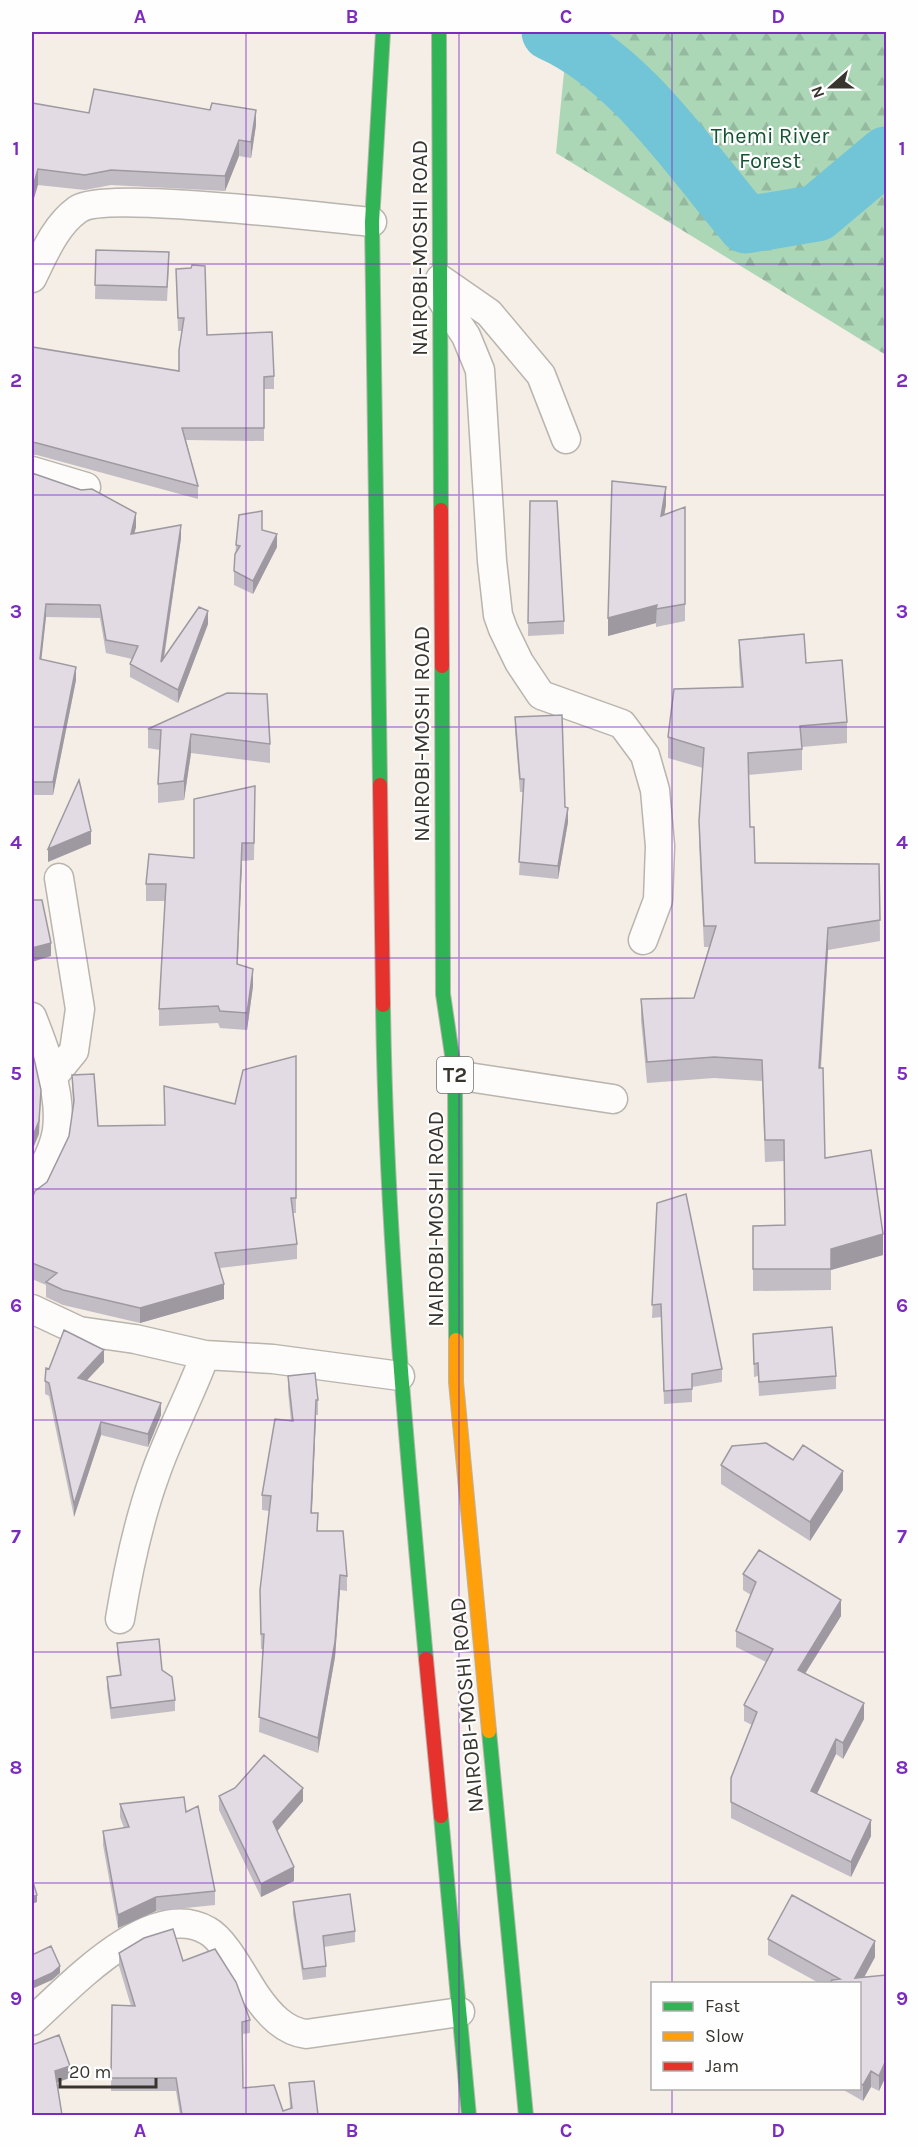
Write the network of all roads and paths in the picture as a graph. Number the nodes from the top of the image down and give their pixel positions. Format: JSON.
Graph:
{"nodes":[{"id":1,"x":383,"y":32,"type":"edge"},
{"id":2,"x":439,"y":32,"type":"edge"},
{"id":3,"x":372,"y":222,"type":"junction"},
{"id":4,"x":32,"y":278,"type":"edge"},
{"id":5,"x":440,"y":288,"type":"junction"},
{"id":6,"x":566,"y":439,"type":"dead end"},
{"id":7,"x":32,"y":471,"type":"edge"},
{"id":8,"x":86,"y":487,"type":"edge"},
{"id":9,"x":58,"y":878,"type":"dead end"},
{"id":10,"x":643,"y":940,"type":"dead end"},
{"id":11,"x":32,"y":1017,"type":"edge"},
{"id":12,"x":455,"y":1075,"type":"junction"},
{"id":13,"x":52,"y":1078,"type":"junction"},
{"id":14,"x":613,"y":1099,"type":"dead end"},
{"id":15,"x":32,"y":1190,"type":"edge"},
{"id":16,"x":32,"y":1309,"type":"edge"},
{"id":17,"x":205,"y":1355,"type":"junction"},
{"id":18,"x":400,"y":1376,"type":"junction"},
{"id":19,"x":120,"y":1619,"type":"dead end"},
{"id":20,"x":460,"y":2012,"type":"junction"},
{"id":21,"x":32,"y":2022,"type":"edge"},
{"id":22,"x":469,"y":2115,"type":"edge"},
{"id":23,"x":526,"y":2115,"type":"edge"}],
"edges":[{"from":1,"to":3,"type":"highway","name":"NAIROBI-MOSHI ROAD"},
{"from":2,"to":5,"type":"highway","name":"NAIROBI-MOSHI ROAD","number":"T2"},
{"from":3,"to":4,"type":"street"},
{"from":3,"to":18,"type":"highway","name":"NAIROBI-MOSHI ROAD"},
{"from":5,"to":6,"type":"street"},
{"from":5,"to":10,"type":"street"},
{"from":5,"to":12,"type":"highway","name":"NAIROBI-MOSHI ROAD","number":"T2"},
{"from":7,"to":8,"type":"street"},
{"from":9,"to":13,"type":"street"},
{"from":11,"to":13,"type":"street"},
{"from":12,"to":14,"type":"street"},
{"from":12,"to":23,"type":"highway","name":"NAIROBI-MOSHI ROAD","number":"T2"},
{"from":13,"to":15,"type":"street"},
{"from":16,"to":17,"type":"street"},
{"from":17,"to":18,"type":"street"},
{"from":17,"to":19,"type":"street"},
{"from":18,"to":20,"type":"highway","name":"NAIROBI-MOSHI ROAD"},
{"from":20,"to":21,"type":"street"},
{"from":20,"to":22,"type":"highway","name":"NAIROBI-MOSHI ROAD"}]}
